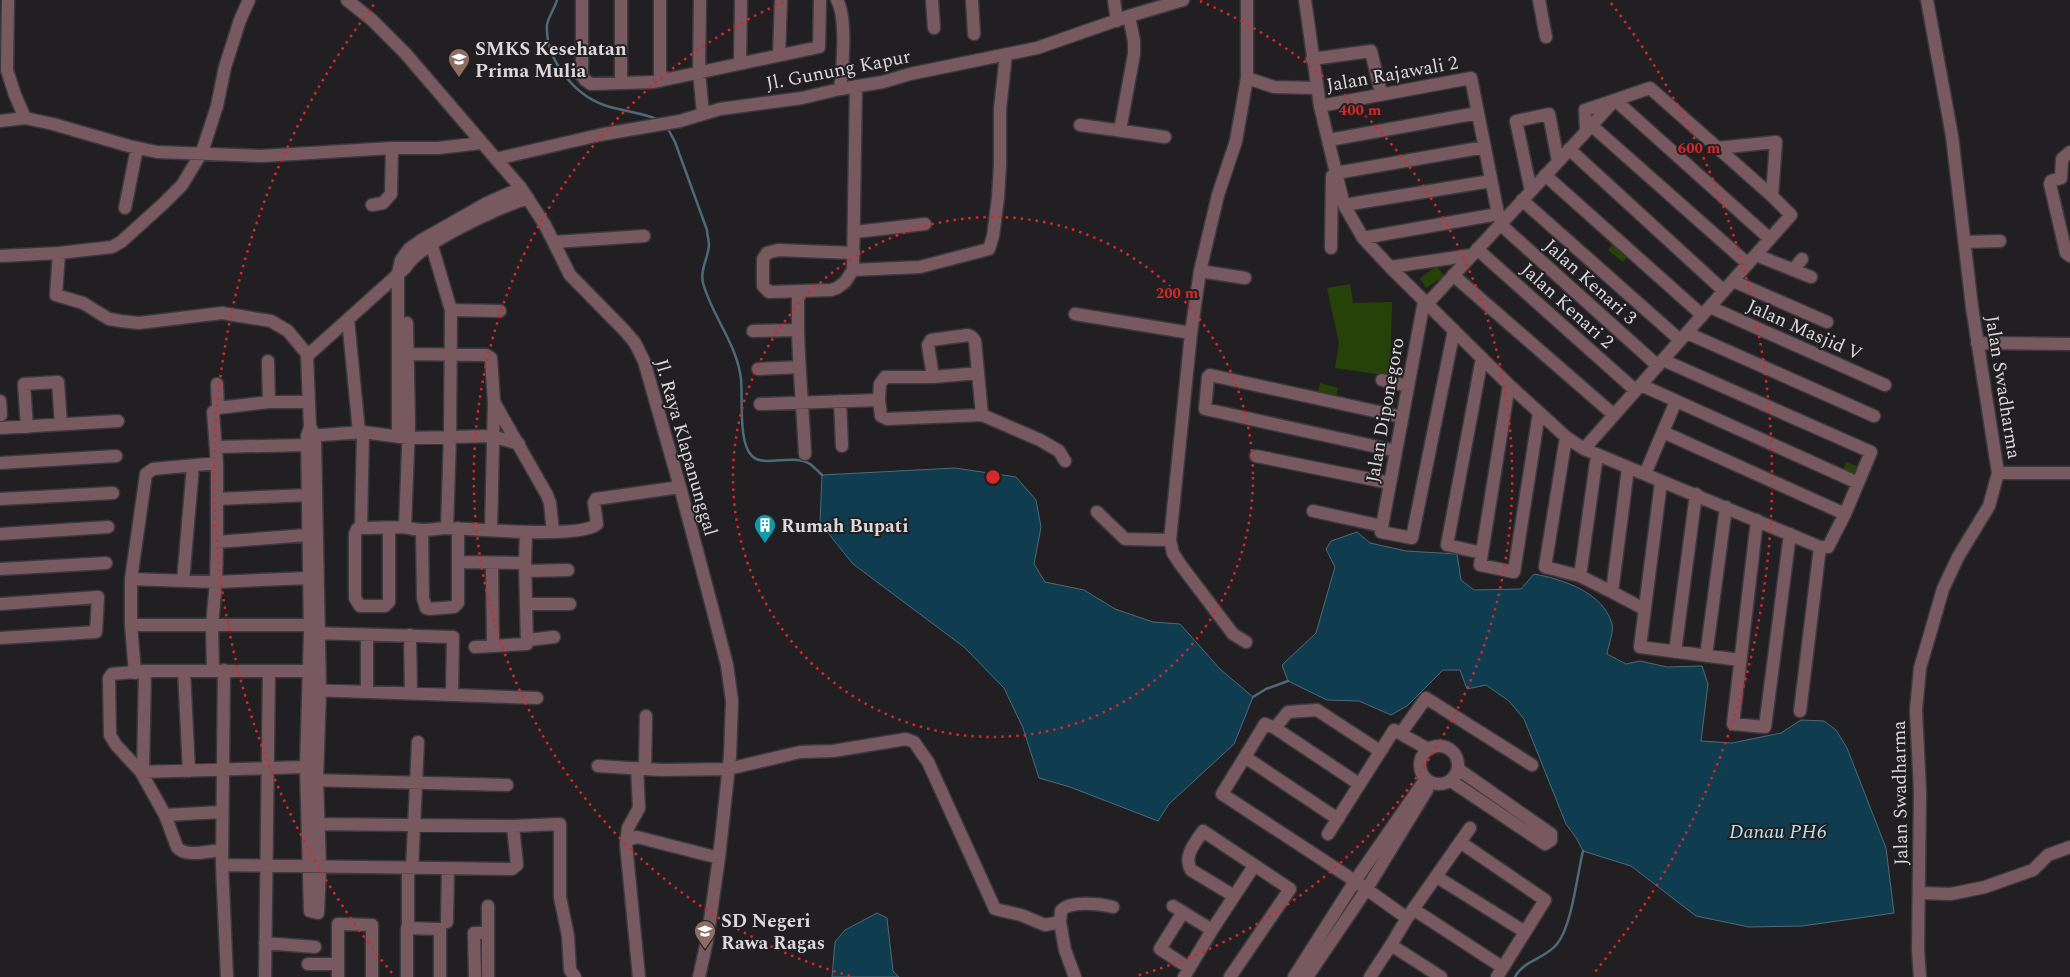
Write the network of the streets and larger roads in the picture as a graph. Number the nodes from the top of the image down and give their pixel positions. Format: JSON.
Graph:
{"nodes":[{"id":1,"x":8,"y":0,"type":"edge"},
{"id":2,"x":248,"y":0,"type":"edge"},
{"id":3,"x":347,"y":0,"type":"edge"},
{"id":4,"x":582,"y":0,"type":"edge"},
{"id":5,"x":621,"y":0,"type":"edge"},
{"id":6,"x":660,"y":0,"type":"edge"},
{"id":7,"x":700,"y":0,"type":"edge"},
{"id":8,"x":741,"y":0,"type":"edge"},
{"id":9,"x":781,"y":0,"type":"edge"},
{"id":10,"x":820,"y":0,"type":"edge"},
{"id":11,"x":837,"y":0,"type":"edge"},
{"id":12,"x":932,"y":0,"type":"edge"},
{"id":13,"x":972,"y":0,"type":"edge"},
{"id":14,"x":1114,"y":0,"type":"edge"},
{"id":15,"x":1183,"y":0,"type":"edge"},
{"id":16,"x":1247,"y":0,"type":"edge"},
{"id":17,"x":1305,"y":0,"type":"edge"},
{"id":18,"x":1539,"y":0,"type":"edge"},
{"id":19,"x":1927,"y":0,"type":"edge"},
{"id":20,"x":1129,"y":16,"type":"junction"},
{"id":21,"x":1117,"y":21,"type":"junction"},
{"id":22,"x":934,"y":28,"type":"dead end"},
{"id":23,"x":974,"y":34,"type":"dead end"},
{"id":24,"x":1546,"y":37,"type":"dead end"},
{"id":25,"x":1006,"y":54,"type":"junction"},
{"id":26,"x":779,"y":55,"type":"junction"},
{"id":27,"x":1312,"y":59,"type":"junction"},
{"id":28,"x":740,"y":63,"type":"junction"},
{"id":29,"x":699,"y":71,"type":"junction"},
{"id":30,"x":1247,"y":78,"type":"junction"},
{"id":31,"x":660,"y":81,"type":"junction"},
{"id":32,"x":621,"y":83,"type":"junction"},
{"id":33,"x":856,"y":86,"type":"junction"},
{"id":34,"x":1317,"y":88,"type":"junction"},
{"id":35,"x":840,"y":89,"type":"junction"},
{"id":36,"x":1381,"y":93,"type":"junction"},
{"id":37,"x":1615,"y":100,"type":"junction"},
{"id":38,"x":1320,"y":106,"type":"junction"},
{"id":39,"x":1478,"y":113,"type":"junction"},
{"id":40,"x":703,"y":114,"type":"junction"},
{"id":41,"x":25,"y":118,"type":"junction"},
{"id":42,"x":0,"y":121,"type":"edge"},
{"id":43,"x":1080,"y":125,"type":"dead end"},
{"id":44,"x":1589,"y":128,"type":"junction"},
{"id":45,"x":1120,"y":130,"type":"junction"},
{"id":46,"x":1165,"y":137,"type":"dead end"},
{"id":47,"x":1329,"y":140,"type":"junction"},
{"id":48,"x":481,"y":143,"type":"junction"},
{"id":49,"x":1485,"y":147,"type":"junction"},
{"id":50,"x":137,"y":148,"type":"junction"},
{"id":51,"x":392,"y":148,"type":"junction"},
{"id":52,"x":1717,"y":148,"type":"junction"},
{"id":53,"x":1569,"y":149,"type":"junction"},
{"id":54,"x":202,"y":152,"type":"junction"},
{"id":55,"x":2070,"y":152,"type":"edge"},
{"id":56,"x":1333,"y":156,"type":"junction"},
{"id":57,"x":496,"y":159,"type":"junction"},
{"id":58,"x":1558,"y":161,"type":"junction"},
{"id":59,"x":1336,"y":173,"type":"junction"},
{"id":60,"x":1545,"y":175,"type":"junction"},
{"id":61,"x":1491,"y":181,"type":"junction"},
{"id":62,"x":525,"y":193,"type":"junction"},
{"id":63,"x":1526,"y":195,"type":"junction"},
{"id":64,"x":1772,"y":196,"type":"junction"},
{"id":65,"x":372,"y":205,"type":"dead end"},
{"id":66,"x":1344,"y":205,"type":"junction"},
{"id":67,"x":125,"y":208,"type":"dead end"},
{"id":68,"x":1501,"y":219,"type":"junction"},
{"id":69,"x":925,"y":224,"type":"dead end"},
{"id":70,"x":855,"y":232,"type":"junction"},
{"id":71,"x":644,"y":236,"type":"dead end"},
{"id":72,"x":1364,"y":238,"type":"junction"},
{"id":73,"x":1770,"y":239,"type":"junction"},
{"id":74,"x":2000,"y":241,"type":"dead end"},
{"id":75,"x":554,"y":242,"type":"junction"},
{"id":76,"x":1965,"y":242,"type":"junction"},
{"id":77,"x":432,"y":246,"type":"junction"},
{"id":78,"x":1331,"y":248,"type":"dead end"},
{"id":79,"x":1475,"y":252,"type":"junction"},
{"id":80,"x":59,"y":253,"type":"junction"},
{"id":81,"x":854,"y":253,"type":"junction"},
{"id":82,"x":0,"y":256,"type":"edge"},
{"id":83,"x":2070,"y":256,"type":"edge"},
{"id":84,"x":1752,"y":260,"type":"junction"},
{"id":85,"x":1802,"y":260,"type":"dead end"},
{"id":86,"x":1390,"y":267,"type":"junction"},
{"id":87,"x":853,"y":270,"type":"junction"},
{"id":88,"x":1792,"y":270,"type":"junction"},
{"id":89,"x":402,"y":271,"type":"junction"},
{"id":90,"x":1200,"y":271,"type":"junction"},
{"id":91,"x":1454,"y":275,"type":"junction"},
{"id":92,"x":1245,"y":278,"type":"dead end"},
{"id":93,"x":1811,"y":278,"type":"dead end"},
{"id":94,"x":1733,"y":281,"type":"junction"},
{"id":95,"x":1724,"y":291,"type":"junction"},
{"id":96,"x":798,"y":292,"type":"junction"},
{"id":97,"x":1425,"y":302,"type":"junction"},
{"id":98,"x":451,"y":310,"type":"junction"},
{"id":99,"x":500,"y":311,"type":"dead end"},
{"id":100,"x":1706,"y":311,"type":"junction"},
{"id":101,"x":1075,"y":314,"type":"dead end"},
{"id":102,"x":348,"y":319,"type":"junction"},
{"id":103,"x":1827,"y":322,"type":"dead end"},
{"id":104,"x":798,"y":330,"type":"junction"},
{"id":105,"x":1454,"y":330,"type":"junction"},
{"id":106,"x":753,"y":331,"type":"dead end"},
{"id":107,"x":1191,"y":334,"type":"junction"},
{"id":108,"x":1684,"y":337,"type":"junction"},
{"id":109,"x":1977,"y":343,"type":"junction"},
{"id":110,"x":2070,"y":344,"type":"edge"},
{"id":111,"x":307,"y":354,"type":"junction"},
{"id":112,"x":408,"y":354,"type":"junction"},
{"id":113,"x":450,"y":356,"type":"junction"},
{"id":114,"x":1482,"y":358,"type":"junction"},
{"id":115,"x":268,"y":361,"type":"dead end"},
{"id":116,"x":1660,"y":363,"type":"junction"},
{"id":117,"x":798,"y":367,"type":"junction"},
{"id":118,"x":758,"y":369,"type":"dead end"},
{"id":119,"x":978,"y":373,"type":"junction"},
{"id":120,"x":933,"y":378,"type":"junction"},
{"id":121,"x":1382,"y":380,"type":"dead end"},
{"id":122,"x":217,"y":384,"type":"dead end"},
{"id":123,"x":1885,"y":385,"type":"dead end"},
{"id":124,"x":1408,"y":386,"type":"junction"},
{"id":125,"x":1509,"y":386,"type":"junction"},
{"id":126,"x":1638,"y":387,"type":"junction"},
{"id":127,"x":878,"y":400,"type":"junction"},
{"id":128,"x":0,"y":401,"type":"edge"},
{"id":129,"x":840,"y":401,"type":"junction"},
{"id":130,"x":1676,"y":401,"type":"junction"},
{"id":131,"x":269,"y":402,"type":"junction"},
{"id":132,"x":308,"y":402,"type":"junction"},
{"id":133,"x":494,"y":402,"type":"junction"},
{"id":134,"x":803,"y":402,"type":"junction"},
{"id":135,"x":760,"y":404,"type":"dead end"},
{"id":136,"x":218,"y":408,"type":"junction"},
{"id":137,"x":1539,"y":413,"type":"junction"},
{"id":138,"x":982,"y":415,"type":"junction"},
{"id":139,"x":1614,"y":415,"type":"junction"},
{"id":140,"x":1874,"y":416,"type":"dead end"},
{"id":141,"x":1402,"y":417,"type":"junction"},
{"id":142,"x":118,"y":421,"type":"dead end"},
{"id":143,"x":1,"y":422,"type":"edge"},
{"id":144,"x":61,"y":424,"type":"junction"},
{"id":145,"x":27,"y":426,"type":"junction"},
{"id":146,"x":361,"y":432,"type":"junction"},
{"id":147,"x":1663,"y":432,"type":"junction"},
{"id":148,"x":310,"y":436,"type":"junction"},
{"id":149,"x":450,"y":436,"type":"junction"},
{"id":150,"x":492,"y":436,"type":"junction"},
{"id":151,"x":403,"y":437,"type":"junction"},
{"id":152,"x":1566,"y":438,"type":"junction"},
{"id":153,"x":519,"y":444,"type":"junction"},
{"id":154,"x":842,"y":446,"type":"dead end"},
{"id":155,"x":216,"y":447,"type":"junction"},
{"id":156,"x":1584,"y":449,"type":"junction"},
{"id":157,"x":1396,"y":451,"type":"junction"},
{"id":158,"x":805,"y":454,"type":"dead end"},
{"id":159,"x":1596,"y":455,"type":"junction"},
{"id":160,"x":116,"y":456,"type":"dead end"},
{"id":161,"x":1256,"y":456,"type":"dead end"},
{"id":162,"x":1065,"y":461,"type":"dead end"},
{"id":163,"x":0,"y":463,"type":"edge"},
{"id":164,"x":217,"y":463,"type":"junction"},
{"id":165,"x":194,"y":466,"type":"junction"},
{"id":166,"x":1628,"y":468,"type":"junction"},
{"id":167,"x":1998,"y":473,"type":"junction"},
{"id":168,"x":2070,"y":473,"type":"edge"},
{"id":169,"x":1645,"y":474,"type":"junction"},
{"id":170,"x":1661,"y":482,"type":"junction"},
{"id":171,"x":1390,"y":483,"type":"junction"},
{"id":172,"x":1858,"y":483,"type":"junction"},
{"id":173,"x":680,"y":486,"type":"junction"},
{"id":174,"x":113,"y":493,"type":"dead end"},
{"id":175,"x":1696,"y":494,"type":"junction"},
{"id":176,"x":308,"y":495,"type":"junction"},
{"id":177,"x":0,"y":499,"type":"edge"},
{"id":178,"x":217,"y":499,"type":"junction"},
{"id":179,"x":1726,"y":507,"type":"junction"},
{"id":180,"x":1313,"y":511,"type":"dead end"},
{"id":181,"x":1097,"y":512,"type":"dead end"},
{"id":182,"x":1845,"y":514,"type":"junction"},
{"id":183,"x":1757,"y":520,"type":"junction"},
{"id":184,"x":108,"y":526,"type":"dead end"},
{"id":185,"x":1382,"y":526,"type":"junction"},
{"id":186,"x":405,"y":527,"type":"junction"},
{"id":187,"x":362,"y":528,"type":"junction"},
{"id":188,"x":389,"y":528,"type":"junction"},
{"id":189,"x":452,"y":528,"type":"junction"},
{"id":190,"x":492,"y":529,"type":"junction"},
{"id":191,"x":422,"y":530,"type":"junction"},
{"id":192,"x":553,"y":532,"type":"junction"},
{"id":193,"x":526,"y":533,"type":"junction"},
{"id":194,"x":0,"y":534,"type":"edge"},
{"id":195,"x":1790,"y":534,"type":"junction"},
{"id":196,"x":307,"y":535,"type":"junction"},
{"id":197,"x":1170,"y":540,"type":"junction"},
{"id":198,"x":217,"y":542,"type":"junction"},
{"id":199,"x":1820,"y":547,"type":"junction"},
{"id":200,"x":1482,"y":553,"type":"junction"},
{"id":201,"x":459,"y":562,"type":"junction"},
{"id":202,"x":106,"y":563,"type":"dead end"},
{"id":203,"x":492,"y":563,"type":"junction"},
{"id":204,"x":525,"y":567,"type":"junction"},
{"id":205,"x":0,"y":570,"type":"edge"},
{"id":206,"x":568,"y":570,"type":"dead end"},
{"id":207,"x":1580,"y":576,"type":"junction"},
{"id":208,"x":308,"y":578,"type":"junction"},
{"id":209,"x":131,"y":579,"type":"junction"},
{"id":210,"x":182,"y":581,"type":"junction"},
{"id":211,"x":216,"y":582,"type":"junction"},
{"id":212,"x":1612,"y":592,"type":"junction"},
{"id":213,"x":0,"y":604,"type":"edge"},
{"id":214,"x":527,"y":604,"type":"junction"},
{"id":215,"x":570,"y":604,"type":"dead end"},
{"id":216,"x":1644,"y":609,"type":"junction"},
{"id":217,"x":212,"y":624,"type":"junction"},
{"id":218,"x":131,"y":625,"type":"junction"},
{"id":219,"x":314,"y":629,"type":"junction"},
{"id":220,"x":367,"y":635,"type":"junction"},
{"id":221,"x":410,"y":636,"type":"junction"},
{"id":222,"x":554,"y":637,"type":"dead end"},
{"id":223,"x":0,"y":638,"type":"edge"},
{"id":224,"x":528,"y":640,"type":"junction"},
{"id":225,"x":1246,"y":642,"type":"dead end"},
{"id":226,"x":493,"y":646,"type":"junction"},
{"id":227,"x":475,"y":647,"type":"dead end"},
{"id":228,"x":1675,"y":652,"type":"junction"},
{"id":229,"x":1706,"y":656,"type":"junction"},
{"id":230,"x":1740,"y":660,"type":"junction"},
{"id":231,"x":184,"y":670,"type":"junction"},
{"id":232,"x":218,"y":670,"type":"junction"},
{"id":233,"x":269,"y":671,"type":"junction"},
{"id":234,"x":310,"y":671,"type":"junction"},
{"id":235,"x":140,"y":672,"type":"junction"},
{"id":236,"x":315,"y":690,"type":"junction"},
{"id":237,"x":367,"y":692,"type":"junction"},
{"id":238,"x":411,"y":693,"type":"junction"},
{"id":239,"x":452,"y":695,"type":"junction"},
{"id":240,"x":537,"y":698,"type":"dead end"},
{"id":241,"x":1800,"y":711,"type":"dead end"},
{"id":242,"x":646,"y":716,"type":"dead end"},
{"id":243,"x":1275,"y":728,"type":"junction"},
{"id":244,"x":1401,"y":733,"type":"junction"},
{"id":245,"x":418,"y":742,"type":"dead end"},
{"id":246,"x":1428,"y":749,"type":"junction"},
{"id":247,"x":1380,"y":751,"type":"junction"},
{"id":248,"x":1246,"y":757,"type":"junction"},
{"id":249,"x":1532,"y":765,"type":"dead end"},
{"id":250,"x":598,"y":766,"type":"dead end"},
{"id":251,"x":267,"y":768,"type":"junction"},
{"id":252,"x":641,"y":768,"type":"junction"},
{"id":253,"x":728,"y":768,"type":"junction"},
{"id":254,"x":1458,"y":769,"type":"junction"},
{"id":255,"x":222,"y":770,"type":"junction"},
{"id":256,"x":142,"y":772,"type":"junction"},
{"id":257,"x":189,"y":772,"type":"junction"},
{"id":258,"x":310,"y":776,"type":"junction"},
{"id":259,"x":1451,"y":781,"type":"junction"},
{"id":260,"x":416,"y":782,"type":"junction"},
{"id":261,"x":1428,"y":782,"type":"junction"},
{"id":262,"x":507,"y":784,"type":"dead end"},
{"id":263,"x":1359,"y":784,"type":"junction"},
{"id":264,"x":222,"y":812,"type":"junction"},
{"id":265,"x":165,"y":815,"type":"junction"},
{"id":266,"x":1338,"y":818,"type":"junction"},
{"id":267,"x":314,"y":824,"type":"junction"},
{"id":268,"x":414,"y":825,"type":"junction"},
{"id":269,"x":513,"y":826,"type":"junction"},
{"id":270,"x":1470,"y":828,"type":"dead end"},
{"id":271,"x":1328,"y":834,"type":"dead end"},
{"id":272,"x":1460,"y":842,"type":"junction"},
{"id":273,"x":626,"y":844,"type":"junction"},
{"id":274,"x":2070,"y":847,"type":"edge"},
{"id":275,"x":222,"y":850,"type":"junction"},
{"id":276,"x":719,"y":858,"type":"junction"},
{"id":277,"x":222,"y":865,"type":"junction"},
{"id":278,"x":266,"y":866,"type":"junction"},
{"id":279,"x":1254,"y":866,"type":"junction"},
{"id":280,"x":315,"y":867,"type":"junction"},
{"id":281,"x":410,"y":868,"type":"junction"},
{"id":282,"x":448,"y":869,"type":"junction"},
{"id":283,"x":1437,"y":877,"type":"junction"},
{"id":284,"x":1355,"y":881,"type":"junction"},
{"id":285,"x":1366,"y":890,"type":"junction"},
{"id":286,"x":1920,"y":893,"type":"junction"},
{"id":287,"x":1234,"y":896,"type":"junction"},
{"id":288,"x":488,"y":906,"type":"dead end"},
{"id":289,"x":1113,"y":907,"type":"dead end"},
{"id":290,"x":1410,"y":914,"type":"junction"},
{"id":291,"x":447,"y":922,"type":"dead end"},
{"id":292,"x":1060,"y":922,"type":"junction"},
{"id":293,"x":408,"y":924,"type":"dead end"},
{"id":294,"x":1212,"y":930,"type":"junction"},
{"id":295,"x":1525,"y":932,"type":"junction"},
{"id":296,"x":488,"y":933,"type":"junction"},
{"id":297,"x":265,"y":943,"type":"junction"},
{"id":298,"x":1391,"y":945,"type":"junction"},
{"id":299,"x":315,"y":947,"type":"dead end"},
{"id":300,"x":308,"y":964,"type":"dead end"},
{"id":301,"x":338,"y":971,"type":"edge"},
{"id":302,"x":1187,"y":972,"type":"edge"},
{"id":303,"x":1500,"y":972,"type":"edge"},
{"id":304,"x":227,"y":977,"type":"edge"},
{"id":305,"x":265,"y":977,"type":"edge"},
{"id":306,"x":372,"y":977,"type":"edge"},
{"id":307,"x":407,"y":977,"type":"edge"},
{"id":308,"x":440,"y":977,"type":"edge"},
{"id":309,"x":474,"y":977,"type":"edge"},
{"id":310,"x":488,"y":977,"type":"edge"},
{"id":311,"x":575,"y":977,"type":"edge"},
{"id":312,"x":639,"y":977,"type":"edge"},
{"id":313,"x":699,"y":977,"type":"edge"},
{"id":314,"x":1075,"y":977,"type":"edge"},
{"id":315,"x":1230,"y":977,"type":"edge"},
{"id":316,"x":1294,"y":977,"type":"edge"},
{"id":317,"x":1307,"y":977,"type":"edge"},
{"id":318,"x":1370,"y":977,"type":"edge"},
{"id":319,"x":1441,"y":977,"type":"edge"},
{"id":320,"x":1920,"y":977,"type":"edge"}],
"edges":[{"from":1,"to":41,"type":"street"},
{"from":2,"to":54,"type":"street"},
{"from":3,"to":48,"type":"street","name":"Jl. Raya Klapanunggal"},
{"from":4,"to":32,"type":"street"},
{"from":5,"to":32,"type":"street"},
{"from":6,"to":31,"type":"street"},
{"from":7,"to":29,"type":"street"},
{"from":8,"to":28,"type":"street"},
{"from":9,"to":26,"type":"street"},
{"from":10,"to":26,"type":"street"},
{"from":11,"to":35,"type":"street"},
{"from":12,"to":22,"type":"street"},
{"from":13,"to":23,"type":"street"},
{"from":14,"to":21,"type":"street"},
{"from":15,"to":20,"type":"street","name":"Jl. Gunung Kapur"},
{"from":16,"to":30,"type":"street"},
{"from":17,"to":27,"type":"street"},
{"from":18,"to":24,"type":"street"},
{"from":19,"to":76,"type":"street","name":"Jalan Swadharma"},
{"from":20,"to":21,"type":"street","name":"Jl. Gunung Kapur"},
{"from":20,"to":45,"type":"street"},
{"from":21,"to":25,"type":"street","name":"Jl. Gunung Kapur"},
{"from":25,"to":33,"type":"street","name":"Jl. Gunung Kapur"},
{"from":25,"to":87,"type":"street"},
{"from":26,"to":28,"type":"street"},
{"from":27,"to":34,"type":"street"},
{"from":27,"to":36,"type":"street"},
{"from":28,"to":29,"type":"street"},
{"from":29,"to":31,"type":"street"},
{"from":29,"to":40,"type":"street"},
{"from":30,"to":34,"type":"street"},
{"from":30,"to":90,"type":"street"},
{"from":31,"to":32,"type":"street"},
{"from":33,"to":35,"type":"street","name":"Jl. Gunung Kapur"},
{"from":33,"to":70,"type":"street"},
{"from":34,"to":38,"type":"street"},
{"from":35,"to":40,"type":"street","name":"Jl. Gunung Kapur"},
{"from":36,"to":38,"type":"street","name":"Jalan Rajawali 2"},
{"from":36,"to":39,"type":"street","name":"Jalan Rajawali 2"},
{"from":37,"to":44,"type":"street"},
{"from":37,"to":52,"type":"street"},
{"from":37,"to":73,"type":"street"},
{"from":38,"to":47,"type":"street"},
{"from":39,"to":47,"type":"street"},
{"from":39,"to":49,"type":"street"},
{"from":40,"to":57,"type":"street","name":"Jl. Gunung Kapur"},
{"from":41,"to":42,"type":"street"},
{"from":41,"to":50,"type":"street"},
{"from":43,"to":45,"type":"street"},
{"from":44,"to":53,"type":"street"},
{"from":44,"to":84,"type":"street"},
{"from":45,"to":46,"type":"street"},
{"from":47,"to":56,"type":"street"},
{"from":48,"to":51,"type":"street"},
{"from":48,"to":57,"type":"street","name":"Jl. Raya Klapanunggal"},
{"from":49,"to":59,"type":"street"},
{"from":49,"to":61,"type":"street"},
{"from":50,"to":54,"type":"street"},
{"from":50,"to":67,"type":"street"},
{"from":51,"to":54,"type":"street"},
{"from":51,"to":65,"type":"street"},
{"from":52,"to":64,"type":"street"},
{"from":52,"to":64,"type":"street"},
{"from":53,"to":58,"type":"street"},
{"from":53,"to":95,"type":"street"},
{"from":54,"to":80,"type":"street"},
{"from":55,"to":83,"type":"street"},
{"from":56,"to":59,"type":"street"},
{"from":56,"to":78,"type":"street"},
{"from":57,"to":62,"type":"street","name":"Jl. Raya Klapanunggal"},
{"from":58,"to":60,"type":"street"},
{"from":58,"to":63,"type":"street"},
{"from":59,"to":66,"type":"street"},
{"from":60,"to":63,"type":"street"},
{"from":60,"to":100,"type":"street","name":"Jalan Masjid V"},
{"from":61,"to":66,"type":"street"},
{"from":61,"to":68,"type":"street"},
{"from":62,"to":75,"type":"street","name":"Jl. Raya Klapanunggal"},
{"from":62,"to":77,"type":"street"},
{"from":62,"to":89,"type":"street"},
{"from":63,"to":68,"type":"street"},
{"from":63,"to":108,"type":"street"},
{"from":64,"to":73,"type":"street"},
{"from":66,"to":72,"type":"street"},
{"from":68,"to":72,"type":"street"},
{"from":68,"to":79,"type":"street"},
{"from":68,"to":116,"type":"street","name":"Jalan Kenari 3"},
{"from":69,"to":70,"type":"street"},
{"from":70,"to":81,"type":"street"},
{"from":71,"to":75,"type":"street"},
{"from":72,"to":86,"type":"street"},
{"from":73,"to":84,"type":"street"},
{"from":74,"to":76,"type":"street"},
{"from":75,"to":173,"type":"street","name":"Jl. Raya Klapanunggal"},
{"from":76,"to":109,"type":"street","name":"Jalan Swadharma"},
{"from":77,"to":89,"type":"street"},
{"from":77,"to":98,"type":"street"},
{"from":79,"to":86,"type":"street"},
{"from":79,"to":91,"type":"street"},
{"from":79,"to":126,"type":"street","name":"Jalan Kenari 2"},
{"from":80,"to":82,"type":"street"},
{"from":80,"to":111,"type":"street"},
{"from":81,"to":87,"type":"street"},
{"from":81,"to":96,"type":"street"},
{"from":84,"to":88,"type":"street"},
{"from":84,"to":94,"type":"street"},
{"from":85,"to":88,"type":"street"},
{"from":86,"to":97,"type":"street"},
{"from":87,"to":96,"type":"street"},
{"from":88,"to":93,"type":"street"},
{"from":89,"to":102,"type":"street"},
{"from":89,"to":112,"type":"street"},
{"from":89,"to":151,"type":"street"},
{"from":90,"to":92,"type":"street"},
{"from":90,"to":107,"type":"street"},
{"from":91,"to":97,"type":"street"},
{"from":91,"to":139,"type":"street"},
{"from":94,"to":95,"type":"street"},
{"from":94,"to":103,"type":"street"},
{"from":95,"to":100,"type":"street"},
{"from":96,"to":104,"type":"street"},
{"from":97,"to":105,"type":"street"},
{"from":97,"to":124,"type":"street","name":"Jalan Diponegoro"},
{"from":98,"to":99,"type":"street"},
{"from":98,"to":113,"type":"street"},
{"from":100,"to":108,"type":"street"},
{"from":100,"to":123,"type":"street","name":"Jalan Masjid V"},
{"from":101,"to":107,"type":"street"},
{"from":102,"to":111,"type":"street"},
{"from":102,"to":146,"type":"street"},
{"from":104,"to":106,"type":"street"},
{"from":104,"to":117,"type":"street"},
{"from":105,"to":114,"type":"street"},
{"from":105,"to":185,"type":"street"},
{"from":107,"to":197,"type":"street"},
{"from":108,"to":116,"type":"street"},
{"from":108,"to":140,"type":"street"},
{"from":109,"to":110,"type":"street"},
{"from":109,"to":167,"type":"street","name":"Jalan Swadharma"},
{"from":111,"to":132,"type":"street"},
{"from":112,"to":113,"type":"street"},
{"from":112,"to":151,"type":"street"},
{"from":113,"to":133,"type":"street"},
{"from":113,"to":149,"type":"street"},
{"from":114,"to":125,"type":"street"},
{"from":114,"to":200,"type":"street"},
{"from":115,"to":131,"type":"street"},
{"from":116,"to":126,"type":"street"},
{"from":116,"to":172,"type":"street","name":"Jalan Kenari 3"},
{"from":117,"to":118,"type":"street"},
{"from":117,"to":134,"type":"street"},
{"from":119,"to":120,"type":"street"},
{"from":119,"to":120,"type":"street"},
{"from":119,"to":138,"type":"street"},
{"from":120,"to":127,"type":"street"},
{"from":121,"to":124,"type":"street"},
{"from":122,"to":136,"type":"street"},
{"from":124,"to":141,"type":"street","name":"Jalan Diponegoro"},
{"from":125,"to":137,"type":"street"},
{"from":125,"to":200,"type":"street"},
{"from":126,"to":130,"type":"street","name":"Jalan Kenari 2"},
{"from":126,"to":139,"type":"street"},
{"from":127,"to":129,"type":"street"},
{"from":127,"to":138,"type":"street"},
{"from":128,"to":143,"type":"street"},
{"from":129,"to":134,"type":"street"},
{"from":129,"to":154,"type":"street"},
{"from":130,"to":147,"type":"street"},
{"from":130,"to":172,"type":"street","name":"Jalan Kenari 2"},
{"from":131,"to":132,"type":"street"},
{"from":131,"to":136,"type":"street"},
{"from":132,"to":148,"type":"street"},
{"from":133,"to":150,"type":"street"},
{"from":133,"to":153,"type":"street"},
{"from":134,"to":135,"type":"street"},
{"from":134,"to":158,"type":"street"},
{"from":136,"to":155,"type":"street"},
{"from":137,"to":152,"type":"street"},
{"from":137,"to":200,"type":"street"},
{"from":138,"to":162,"type":"street"},
{"from":139,"to":156,"type":"street"},
{"from":141,"to":157,"type":"street","name":"Jalan Diponegoro"},
{"from":141,"to":157,"type":"street"},
{"from":142,"to":144,"type":"street"},
{"from":143,"to":145,"type":"street"},
{"from":144,"to":145,"type":"street"},
{"from":144,"to":145,"type":"street"},
{"from":146,"to":148,"type":"street"},
{"from":146,"to":151,"type":"street"},
{"from":146,"to":187,"type":"street"},
{"from":147,"to":169,"type":"street"},
{"from":147,"to":182,"type":"street"},
{"from":148,"to":155,"type":"street"},
{"from":148,"to":176,"type":"street"},
{"from":148,"to":219,"type":"street"},
{"from":149,"to":150,"type":"street"},
{"from":149,"to":151,"type":"street"},
{"from":149,"to":189,"type":"street"},
{"from":150,"to":153,"type":"street"},
{"from":150,"to":190,"type":"street"},
{"from":151,"to":186,"type":"street"},
{"from":152,"to":156,"type":"street"},
{"from":152,"to":207,"type":"street"},
{"from":153,"to":192,"type":"street"},
{"from":155,"to":164,"type":"street"},
{"from":156,"to":159,"type":"street"},
{"from":157,"to":171,"type":"street","name":"Jalan Diponegoro"},
{"from":159,"to":166,"type":"street"},
{"from":159,"to":207,"type":"street"},
{"from":160,"to":163,"type":"street"},
{"from":161,"to":171,"type":"street"},
{"from":164,"to":165,"type":"street"},
{"from":164,"to":178,"type":"street"},
{"from":165,"to":209,"type":"street"},
{"from":165,"to":210,"type":"street"},
{"from":166,"to":169,"type":"street"},
{"from":166,"to":212,"type":"street"},
{"from":167,"to":168,"type":"street"},
{"from":167,"to":286,"type":"street","name":"Jalan Swadharma"},
{"from":169,"to":170,"type":"street"},
{"from":170,"to":175,"type":"street"},
{"from":170,"to":216,"type":"street"},
{"from":171,"to":185,"type":"street","name":"Jalan Diponegoro"},
{"from":172,"to":182,"type":"street"},
{"from":173,"to":192,"type":"street"},
{"from":173,"to":253,"type":"street","name":"Jl. Raya Klapanunggal"},
{"from":174,"to":177,"type":"street"},
{"from":175,"to":179,"type":"street"},
{"from":175,"to":228,"type":"street"},
{"from":176,"to":178,"type":"street"},
{"from":176,"to":196,"type":"street"},
{"from":178,"to":198,"type":"street"},
{"from":179,"to":183,"type":"street"},
{"from":179,"to":229,"type":"street"},
{"from":180,"to":185,"type":"street"},
{"from":181,"to":197,"type":"street"},
{"from":182,"to":199,"type":"street"},
{"from":183,"to":195,"type":"street"},
{"from":183,"to":230,"type":"street"},
{"from":184,"to":194,"type":"street"},
{"from":186,"to":188,"type":"street"},
{"from":186,"to":191,"type":"street"},
{"from":187,"to":188,"type":"street"},
{"from":187,"to":188,"type":"street"},
{"from":189,"to":190,"type":"street"},
{"from":189,"to":191,"type":"street"},
{"from":189,"to":201,"type":"street"},
{"from":190,"to":193,"type":"street"},
{"from":191,"to":201,"type":"street"},
{"from":192,"to":193,"type":"street"},
{"from":193,"to":204,"type":"street"},
{"from":195,"to":199,"type":"street"},
{"from":195,"to":230,"type":"street"},
{"from":196,"to":198,"type":"street"},
{"from":196,"to":208,"type":"street"},
{"from":197,"to":225,"type":"street"},
{"from":198,"to":211,"type":"street"},
{"from":199,"to":241,"type":"street"},
{"from":201,"to":203,"type":"street"},
{"from":202,"to":205,"type":"street"},
{"from":203,"to":204,"type":"street"},
{"from":203,"to":226,"type":"street"},
{"from":204,"to":206,"type":"street"},
{"from":204,"to":214,"type":"street"},
{"from":207,"to":212,"type":"street"},
{"from":208,"to":211,"type":"street"},
{"from":208,"to":219,"type":"street"},
{"from":209,"to":210,"type":"street"},
{"from":209,"to":218,"type":"street"},
{"from":210,"to":211,"type":"street"},
{"from":211,"to":217,"type":"street"},
{"from":212,"to":216,"type":"street"},
{"from":213,"to":223,"type":"street"},
{"from":214,"to":215,"type":"street"},
{"from":214,"to":224,"type":"street"},
{"from":216,"to":228,"type":"street"},
{"from":217,"to":218,"type":"street"},
{"from":217,"to":219,"type":"street"},
{"from":217,"to":232,"type":"street"},
{"from":218,"to":235,"type":"street"},
{"from":219,"to":220,"type":"street"},
{"from":219,"to":234,"type":"street"},
{"from":219,"to":236,"type":"street"},
{"from":220,"to":221,"type":"street"},
{"from":220,"to":237,"type":"street"},
{"from":221,"to":238,"type":"street"},
{"from":221,"to":239,"type":"street"},
{"from":222,"to":224,"type":"street"},
{"from":224,"to":226,"type":"street"},
{"from":226,"to":227,"type":"street"},
{"from":228,"to":229,"type":"street"},
{"from":229,"to":230,"type":"street"},
{"from":231,"to":232,"type":"street"},
{"from":231,"to":235,"type":"street"},
{"from":231,"to":257,"type":"street"},
{"from":232,"to":233,"type":"street"},
{"from":232,"to":255,"type":"street"},
{"from":233,"to":234,"type":"street"},
{"from":233,"to":251,"type":"street"},
{"from":234,"to":236,"type":"street"},
{"from":235,"to":256,"type":"street"},
{"from":235,"to":256,"type":"street"},
{"from":236,"to":237,"type":"street"},
{"from":236,"to":258,"type":"street"},
{"from":237,"to":238,"type":"street"},
{"from":238,"to":239,"type":"street"},
{"from":239,"to":240,"type":"street"},
{"from":242,"to":252,"type":"street"},
{"from":243,"to":247,"type":"street"},
{"from":243,"to":248,"type":"street"},
{"from":243,"to":263,"type":"street"},
{"from":244,"to":246,"type":"street"},
{"from":244,"to":247,"type":"street"},
{"from":244,"to":249,"type":"street"},
{"from":245,"to":260,"type":"street"},
{"from":246,"to":254,"type":"street"},
{"from":246,"to":261,"type":"street"},
{"from":247,"to":263,"type":"street"},
{"from":248,"to":266,"type":"street"},
{"from":248,"to":284,"type":"street"},
{"from":250,"to":252,"type":"street"},
{"from":251,"to":255,"type":"street"},
{"from":251,"to":258,"type":"street"},
{"from":251,"to":278,"type":"street"},
{"from":252,"to":253,"type":"street"},
{"from":252,"to":273,"type":"street"},
{"from":253,"to":276,"type":"street","name":"Jl. Raya Klapanunggal"},
{"from":253,"to":292,"type":"street"},
{"from":254,"to":259,"type":"street"},
{"from":254,"to":259,"type":"street"},
{"from":255,"to":257,"type":"street"},
{"from":255,"to":264,"type":"street"},
{"from":256,"to":257,"type":"street"},
{"from":256,"to":265,"type":"street"},
{"from":258,"to":260,"type":"street"},
{"from":258,"to":267,"type":"street"},
{"from":259,"to":261,"type":"street"},
{"from":260,"to":262,"type":"street"},
{"from":260,"to":268,"type":"street"},
{"from":261,"to":284,"type":"street"},
{"from":261,"to":285,"type":"street"},
{"from":263,"to":266,"type":"street"},
{"from":264,"to":265,"type":"street"},
{"from":264,"to":275,"type":"street"},
{"from":265,"to":275,"type":"street"},
{"from":266,"to":271,"type":"street"},
{"from":267,"to":268,"type":"street"},
{"from":267,"to":280,"type":"street"},
{"from":268,"to":269,"type":"street"},
{"from":268,"to":281,"type":"street"},
{"from":269,"to":282,"type":"street"},
{"from":269,"to":311,"type":"street"},
{"from":270,"to":272,"type":"street"},
{"from":272,"to":283,"type":"street"},
{"from":272,"to":295,"type":"street"},
{"from":273,"to":276,"type":"street"},
{"from":273,"to":312,"type":"street"},
{"from":274,"to":286,"type":"street"},
{"from":275,"to":277,"type":"street"},
{"from":276,"to":313,"type":"street","name":"Jl. Raya Klapanunggal"},
{"from":277,"to":278,"type":"street"},
{"from":277,"to":304,"type":"street"},
{"from":278,"to":280,"type":"street"},
{"from":278,"to":297,"type":"street"},
{"from":279,"to":287,"type":"street"},
{"from":279,"to":287,"type":"street"},
{"from":279,"to":315,"type":"street"},
{"from":280,"to":281,"type":"street"},
{"from":281,"to":282,"type":"street"},
{"from":281,"to":293,"type":"street"},
{"from":282,"to":291,"type":"street"},
{"from":283,"to":290,"type":"street"},
{"from":283,"to":295,"type":"street"},
{"from":284,"to":285,"type":"street"},
{"from":284,"to":316,"type":"street"},
{"from":285,"to":290,"type":"street"},
{"from":285,"to":317,"type":"street"},
{"from":286,"to":320,"type":"street","name":"Jalan Swadharma"},
{"from":287,"to":294,"type":"street"},
{"from":288,"to":296,"type":"street"},
{"from":289,"to":292,"type":"street"},
{"from":290,"to":298,"type":"street"},
{"from":290,"to":303,"type":"street"},
{"from":292,"to":314,"type":"street"},
{"from":294,"to":302,"type":"street"},
{"from":294,"to":302,"type":"street"},
{"from":295,"to":303,"type":"street"},
{"from":296,"to":309,"type":"street"},
{"from":296,"to":310,"type":"street"},
{"from":297,"to":299,"type":"street"},
{"from":297,"to":305,"type":"street"},
{"from":298,"to":318,"type":"street"},
{"from":298,"to":319,"type":"street"},
{"from":300,"to":301,"type":"street"},
{"from":301,"to":306,"type":"street"},
{"from":307,"to":308,"type":"street"}]}
